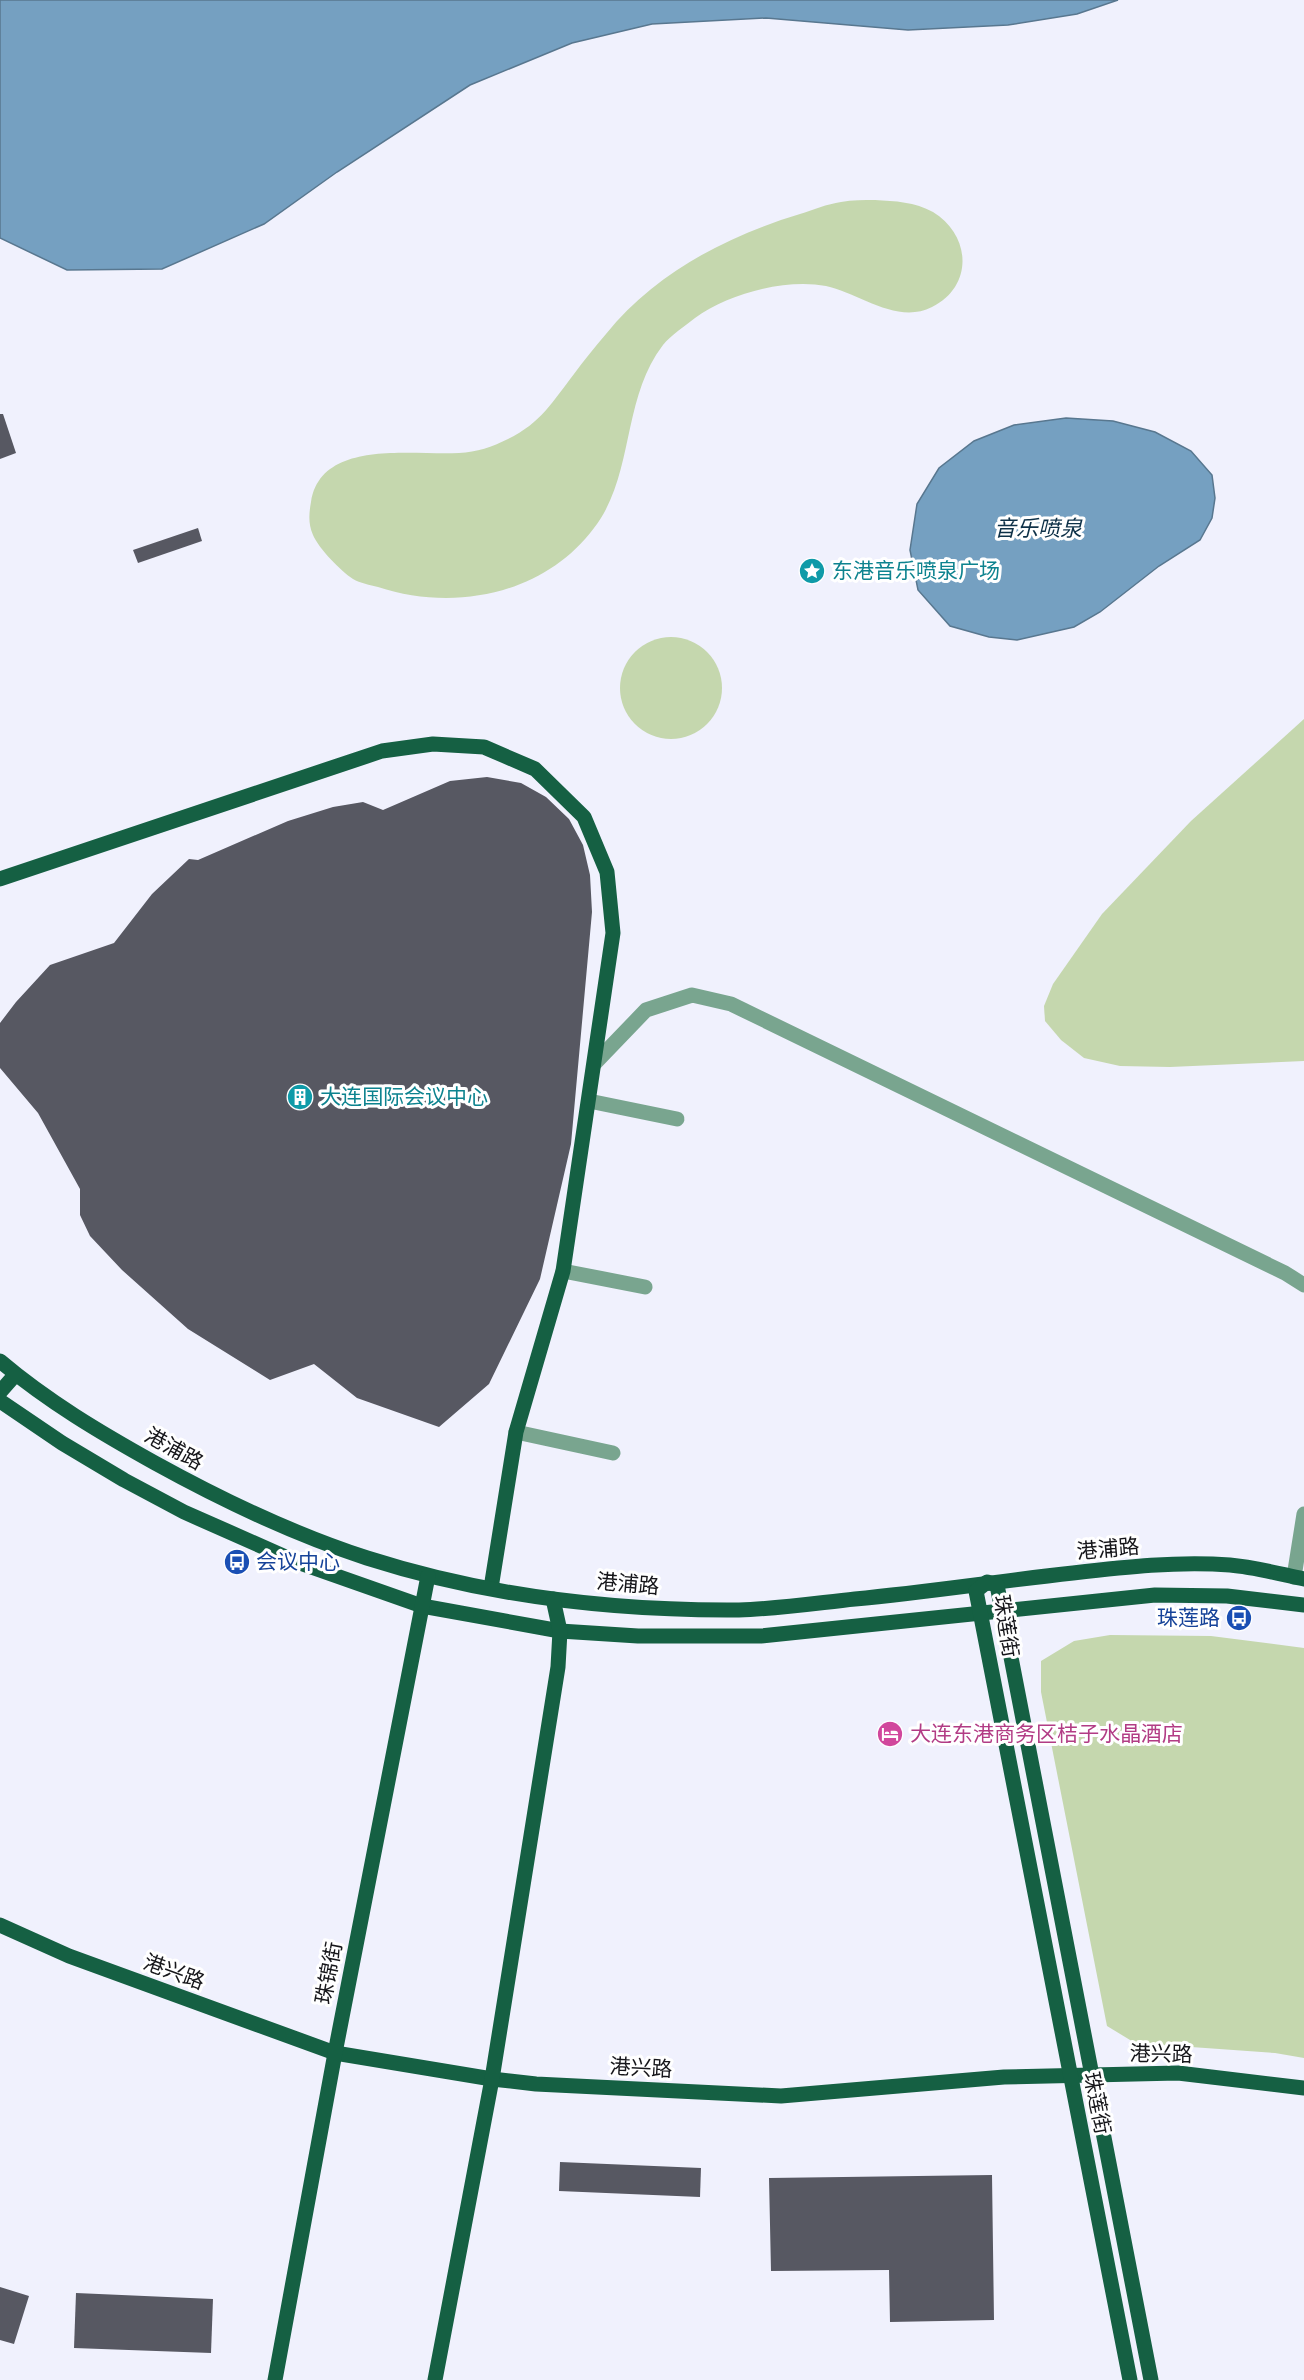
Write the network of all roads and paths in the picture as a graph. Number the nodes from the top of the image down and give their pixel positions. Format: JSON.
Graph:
{"nodes":[{"id":1,"x":0,"y":879,"type":"edge"},
{"id":2,"x":595,"y":1063,"type":"junction"},
{"id":3,"x":589,"y":1101,"type":"junction"},
{"id":4,"x":677,"y":1119,"type":"dead end"},
{"id":5,"x":563,"y":1271,"type":"junction"},
{"id":6,"x":1304,"y":1285,"type":"edge"},
{"id":7,"x":645,"y":1287,"type":"dead end"},
{"id":8,"x":0,"y":1361,"type":"edge"},
{"id":9,"x":15,"y":1374,"type":"junction"},
{"id":10,"x":0,"y":1392,"type":"edge"},
{"id":11,"x":0,"y":1401,"type":"edge"},
{"id":12,"x":516,"y":1432,"type":"junction"},
{"id":13,"x":613,"y":1453,"type":"dead end"},
{"id":14,"x":1304,"y":1514,"type":"edge"},
{"id":15,"x":428,"y":1576,"type":"junction"},
{"id":16,"x":1299,"y":1578,"type":"edge"},
{"id":17,"x":987,"y":1582,"type":"junction"},
{"id":18,"x":491,"y":1588,"type":"junction"},
{"id":19,"x":553,"y":1599,"type":"junction"},
{"id":20,"x":1304,"y":1605,"type":"edge"},
{"id":21,"x":422,"y":1606,"type":"junction"},
{"id":22,"x":1001,"y":1610,"type":"junction"},
{"id":23,"x":981,"y":1613,"type":"junction"},
{"id":24,"x":560,"y":1631,"type":"junction"},
{"id":25,"x":0,"y":1925,"type":"edge"},
{"id":26,"x":335,"y":2053,"type":"junction"},
{"id":27,"x":1071,"y":2075,"type":"junction"},
{"id":28,"x":1091,"y":2075,"type":"junction"},
{"id":29,"x":492,"y":2079,"type":"junction"},
{"id":30,"x":1304,"y":2088,"type":"edge"},
{"id":31,"x":274,"y":2380,"type":"edge"},
{"id":32,"x":435,"y":2380,"type":"edge"},
{"id":33,"x":1130,"y":2380,"type":"edge"},
{"id":34,"x":1150,"y":2380,"type":"edge"}],
"edges":[{"from":1,"to":2,"type":"main road"},
{"from":2,"to":3,"type":"main road"},
{"from":2,"to":6,"type":"street"},
{"from":3,"to":4,"type":"street"},
{"from":3,"to":5,"type":"main road"},
{"from":5,"to":7,"type":"street"},
{"from":5,"to":12,"type":"main road"},
{"from":8,"to":9,"type":"main road","name":"港浦路"},
{"from":9,"to":10,"type":"main road"},
{"from":9,"to":15,"type":"main road","name":"港浦路"},
{"from":11,"to":21,"type":"main road"},
{"from":12,"to":13,"type":"street"},
{"from":12,"to":18,"type":"main road"},
{"from":14,"to":16,"type":"street"},
{"from":15,"to":18,"type":"main road","name":"港浦路"},
{"from":15,"to":21,"type":"main road","name":"珠锦街"},
{"from":16,"to":17,"type":"main road","name":"港浦路"},
{"from":17,"to":19,"type":"main road","name":"港浦路"},
{"from":17,"to":22,"type":"main road","name":"珠莲街"},
{"from":17,"to":23,"type":"main road","name":"珠莲街"},
{"from":18,"to":19,"type":"main road","name":"港浦路"},
{"from":19,"to":24,"type":"main road"},
{"from":20,"to":22,"type":"main road"},
{"from":21,"to":24,"type":"main road"},
{"from":21,"to":26,"type":"main road","name":"珠锦街"},
{"from":22,"to":23,"type":"main road"},
{"from":22,"to":28,"type":"main road","name":"珠莲街"},
{"from":23,"to":24,"type":"main road"},
{"from":23,"to":27,"type":"main road","name":"珠莲街"},
{"from":24,"to":29,"type":"main road"},
{"from":25,"to":26,"type":"main road","name":"港兴路"},
{"from":26,"to":29,"type":"main road","name":"港兴路"},
{"from":26,"to":31,"type":"main road","name":"珠锦街"},
{"from":27,"to":28,"type":"main road","name":"港兴路"},
{"from":27,"to":29,"type":"main road","name":"港兴路"},
{"from":27,"to":33,"type":"main road","name":"珠莲街"},
{"from":28,"to":30,"type":"main road","name":"港兴路"},
{"from":28,"to":34,"type":"main road","name":"珠莲街"},
{"from":29,"to":32,"type":"main road"}]}
